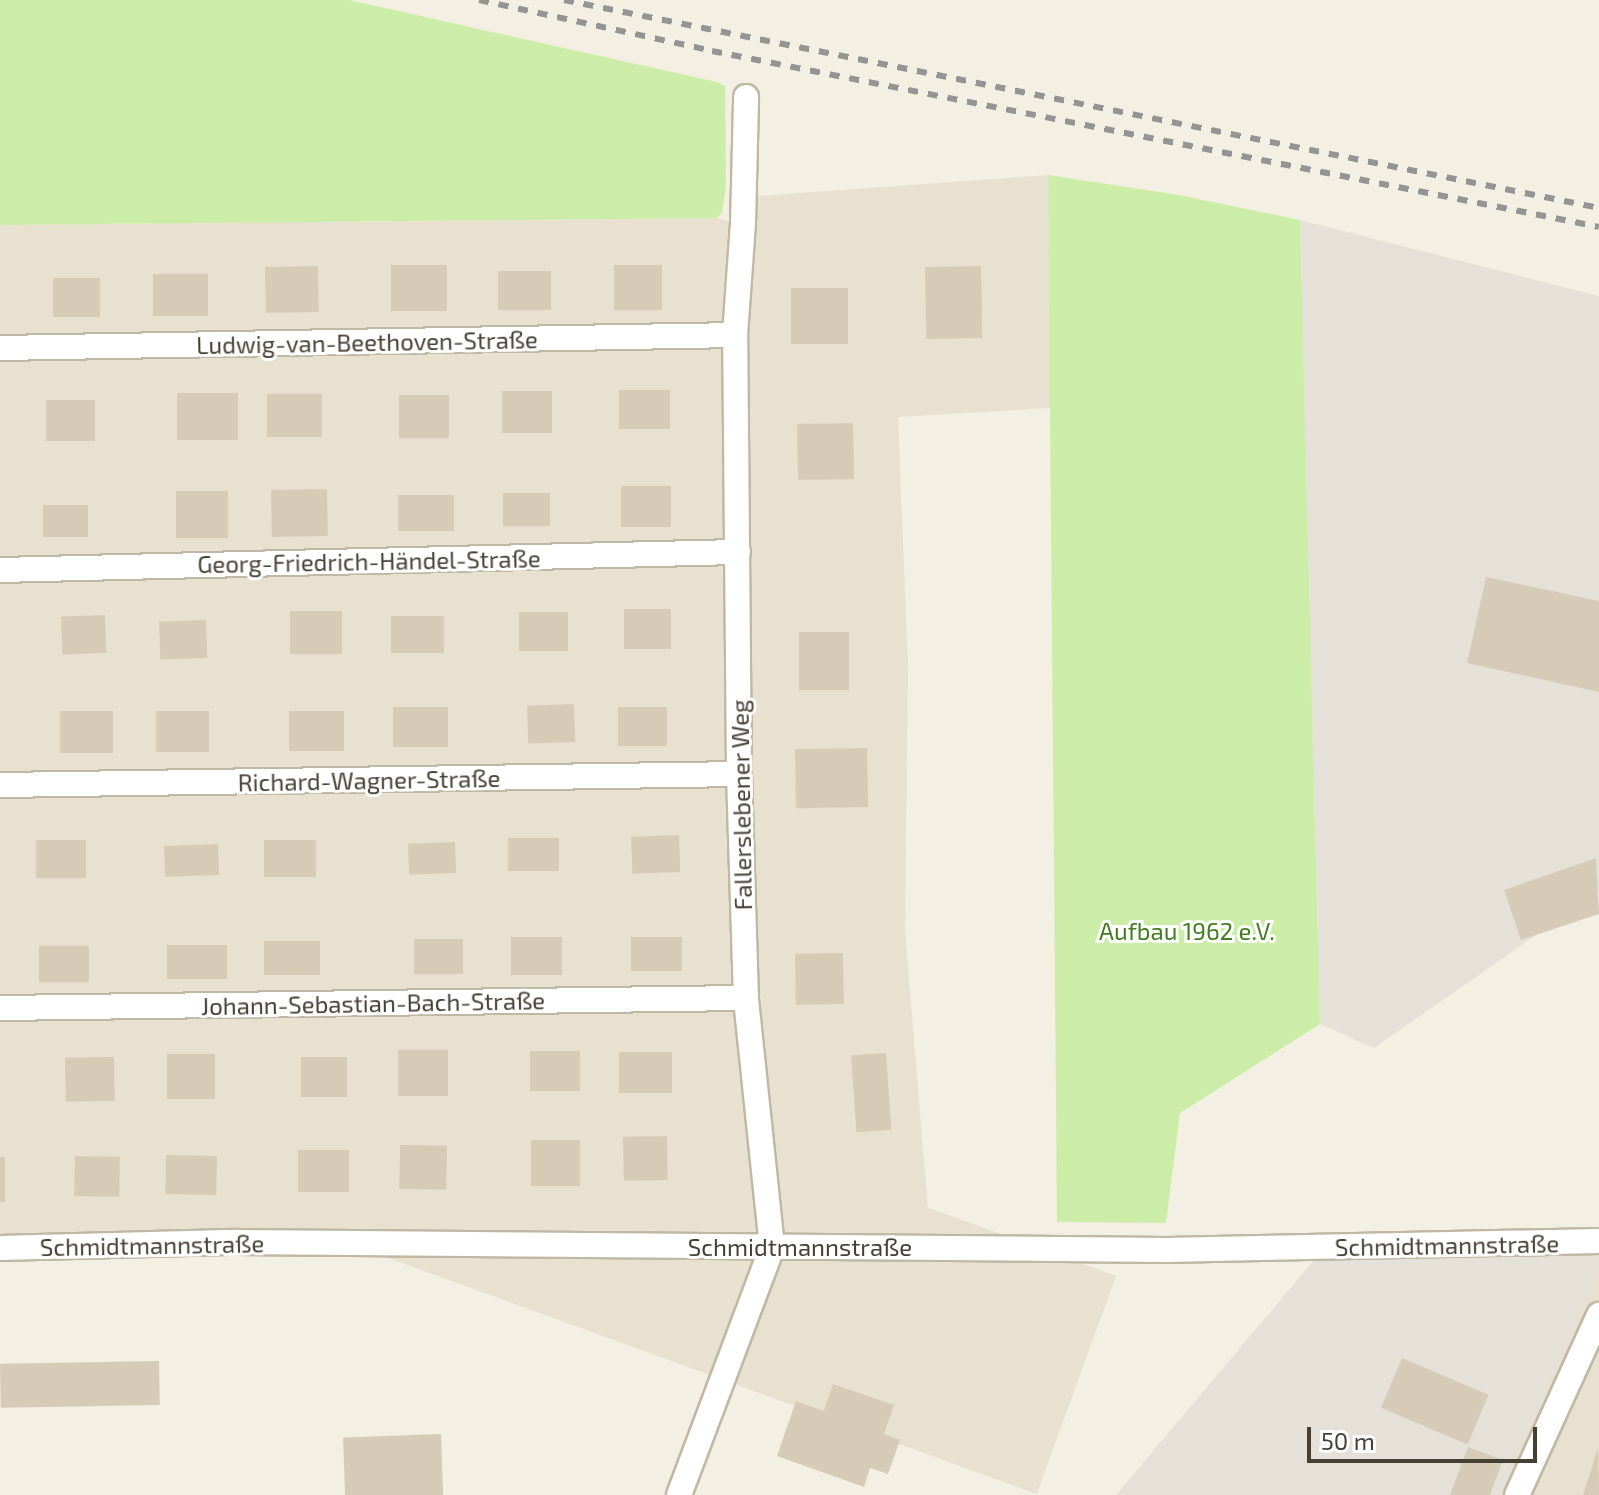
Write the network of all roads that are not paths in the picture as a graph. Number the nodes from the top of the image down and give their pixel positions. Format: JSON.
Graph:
{"nodes":[{"id":1,"x":746,"y":97,"type":"dead end"},
{"id":2,"x":735,"y":335,"type":"junction"},
{"id":3,"x":0,"y":348,"type":"edge"},
{"id":4,"x":738,"y":552,"type":"junction"},
{"id":5,"x":0,"y":570,"type":"edge"},
{"id":6,"x":739,"y":774,"type":"junction"},
{"id":7,"x":0,"y":785,"type":"edge"},
{"id":8,"x":746,"y":998,"type":"junction"},
{"id":9,"x":0,"y":1008,"type":"edge"},
{"id":10,"x":1599,"y":1241,"type":"edge"},
{"id":11,"x":772,"y":1247,"type":"junction"},
{"id":12,"x":0,"y":1248,"type":"edge"},
{"id":13,"x":1599,"y":1315,"type":"edge"},
{"id":14,"x":1526,"y":1493,"type":"edge"},
{"id":15,"x":679,"y":1495,"type":"edge"}],
"edges":[{"from":1,"to":2,"type":"street","name":"Fallerslebener Weg"},
{"from":2,"to":3,"type":"street","name":"Ludwig-van-Beethoven-Straße"},
{"from":2,"to":4,"type":"street","name":"Fallerslebener Weg"},
{"from":4,"to":5,"type":"street","name":"Georg-Friedrich-Händel-Straße"},
{"from":4,"to":6,"type":"street","name":"Fallerslebener Weg"},
{"from":6,"to":7,"type":"street","name":"Richard-Wagner-Straße"},
{"from":6,"to":8,"type":"street","name":"Fallerslebener Weg"},
{"from":8,"to":9,"type":"street","name":"Johann-Sebastian-Bach-Straße"},
{"from":8,"to":11,"type":"street","name":"Fallerslebener Weg"},
{"from":10,"to":11,"type":"street","name":"Schmidtmannstraße"},
{"from":11,"to":12,"type":"street","name":"Schmidtmannstraße"},
{"from":11,"to":15,"type":"street","name":"Fallerslebener Weg"},
{"from":13,"to":14,"type":"street"}]}
